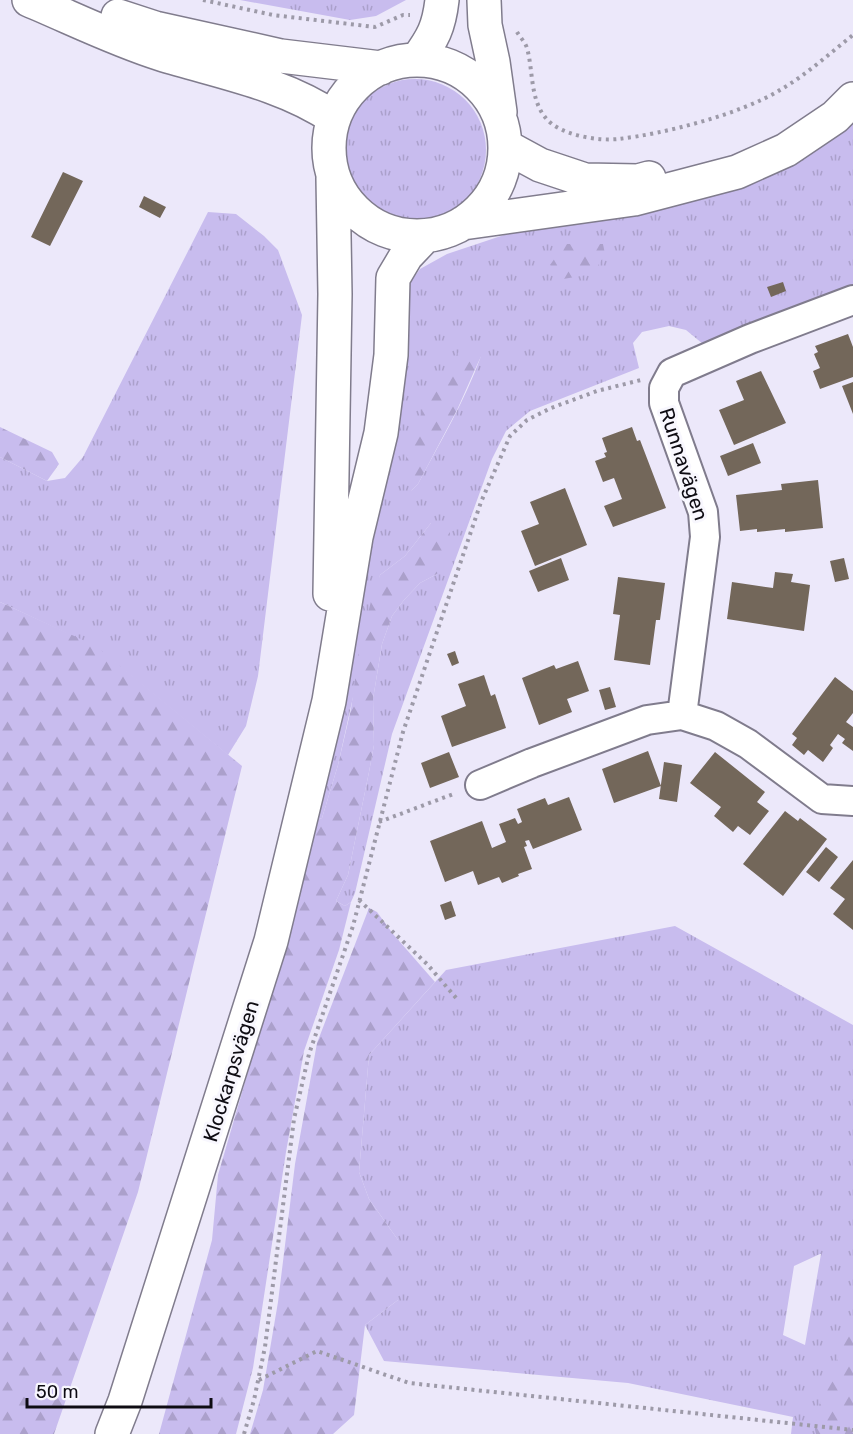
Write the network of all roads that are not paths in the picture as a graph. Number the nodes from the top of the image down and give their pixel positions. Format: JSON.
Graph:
{"nodes":[{"id":1,"x":29,"y":0,"type":"edge"},
{"id":2,"x":63,"y":0,"type":"edge"},
{"id":3,"x":441,"y":11,"type":"edge"},
{"id":4,"x":484,"y":12,"type":"edge"},
{"id":5,"x":417,"y":60,"type":"junction"},
{"id":6,"x":381,"y":68,"type":"junction"},
{"id":7,"x":844,"y":108,"type":"edge"},
{"id":8,"x":334,"y":118,"type":"junction"},
{"id":9,"x":503,"y":134,"type":"junction"},
{"id":10,"x":333,"y":175,"type":"junction"},
{"id":11,"x":463,"y":223,"type":"junction"},
{"id":12,"x":425,"y":236,"type":"junction"},
{"id":13,"x":853,"y":300,"type":"edge"},
{"id":14,"x":329,"y":701,"type":"junction"},
{"id":15,"x":682,"y":715,"type":"junction"},
{"id":16,"x":480,"y":785,"type":"road end"},
{"id":17,"x":853,"y":801,"type":"edge"},
{"id":18,"x":112,"y":1434,"type":"edge"}],
"edges":[{"from":1,"to":8,"type":"street"},
{"from":2,"to":6,"type":"street"},
{"from":3,"to":5,"type":"street"},
{"from":4,"to":9,"type":"street"},
{"from":5,"to":6,"type":"street"},
{"from":5,"to":9,"type":"street"},
{"from":6,"to":8,"type":"street"},
{"from":7,"to":9,"type":"street"},
{"from":7,"to":11,"type":"street"},
{"from":8,"to":10,"type":"street"},
{"from":9,"to":11,"type":"street"},
{"from":10,"to":12,"type":"street"},
{"from":10,"to":14,"type":"street"},
{"from":11,"to":12,"type":"street"},
{"from":12,"to":14,"type":"street"},
{"from":13,"to":15,"type":"street","name":"Runnavägen"},
{"from":14,"to":18,"type":"street","name":"Klockarpsvägen"},
{"from":15,"to":16,"type":"street"},
{"from":15,"to":17,"type":"street"}]}
